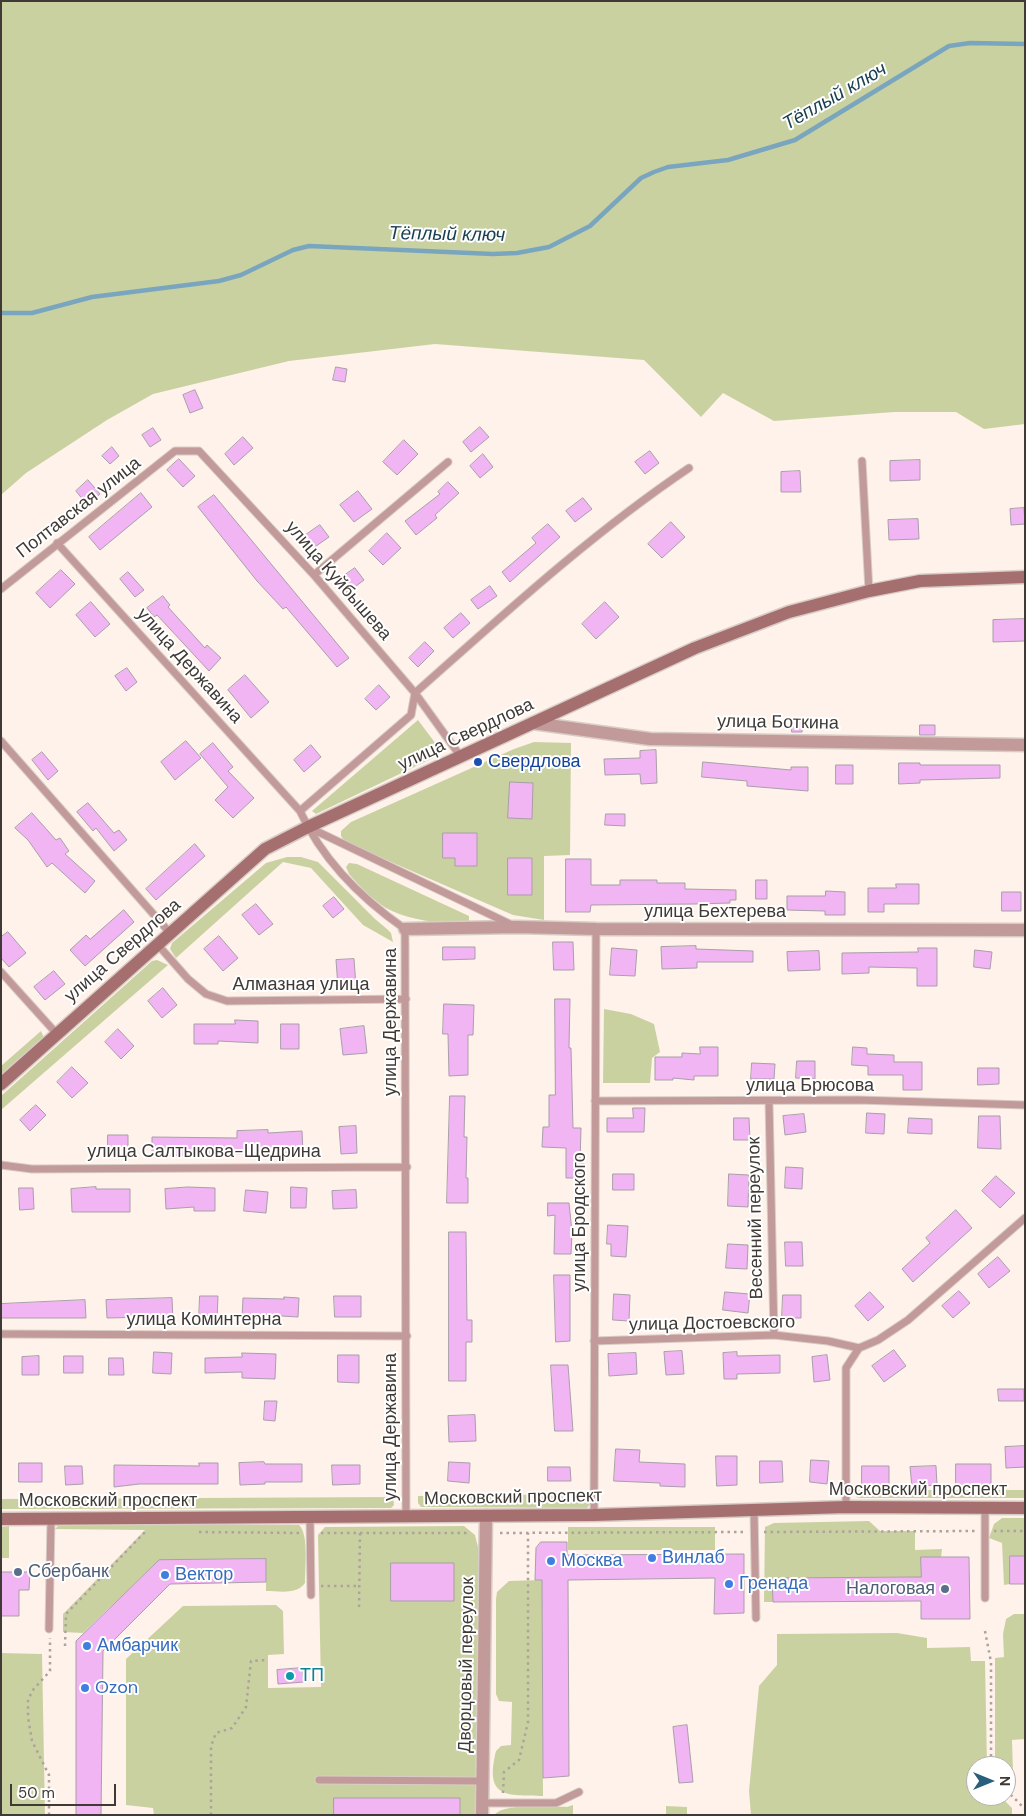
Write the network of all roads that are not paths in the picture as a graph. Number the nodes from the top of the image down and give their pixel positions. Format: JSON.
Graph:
{"nodes":[{"id":1,"x":175,"y":451,"type":"joint"},
{"id":2,"x":862,"y":460,"type":"dead end"},
{"id":3,"x":448,"y":462,"type":"dead end"},
{"id":4,"x":689,"y":468,"type":"dead end"},
{"id":5,"x":57,"y":543,"type":"junction"},
{"id":6,"x":314,"y":575,"type":"junction"},
{"id":7,"x":1025,"y":577,"type":"edge"},
{"id":8,"x":1,"y":589,"type":"edge"},
{"id":9,"x":869,"y":591,"type":"junction"},
{"id":10,"x":415,"y":692,"type":"junction"},
{"id":11,"x":533,"y":723,"type":"junction"},
{"id":12,"x":1,"y":741,"type":"edge"},
{"id":13,"x":1025,"y":745,"type":"edge"},
{"id":14,"x":460,"y":757,"type":"junction"},
{"id":15,"x":300,"y":811,"type":"junction"},
{"id":16,"x":308,"y":827,"type":"junction"},
{"id":17,"x":517,"y":927,"type":"junction"},
{"id":18,"x":405,"y":929,"type":"junction"},
{"id":19,"x":596,"y":929,"type":"junction"},
{"id":20,"x":1025,"y":930,"type":"edge"},
{"id":21,"x":170,"y":933,"type":"junction"},
{"id":22,"x":158,"y":945,"type":"junction"},
{"id":23,"x":1,"y":972,"type":"edge"},
{"id":24,"x":406,"y":998,"type":"junction"},
{"id":25,"x":56,"y":1033,"type":"junction"},
{"id":26,"x":1,"y":1084,"type":"edge"},
{"id":27,"x":596,"y":1101,"type":"junction"},
{"id":28,"x":769,"y":1101,"type":"junction"},
{"id":29,"x":1025,"y":1105,"type":"edge"},
{"id":30,"x":1,"y":1165,"type":"edge"},
{"id":31,"x":407,"y":1167,"type":"junction"},
{"id":32,"x":1025,"y":1218,"type":"edge"},
{"id":33,"x":1,"y":1334,"type":"edge"},
{"id":34,"x":774,"y":1335,"type":"junction"},
{"id":35,"x":407,"y":1336,"type":"junction"},
{"id":36,"x":594,"y":1341,"type":"junction"},
{"id":37,"x":859,"y":1348,"type":"junction"},
{"id":38,"x":846,"y":1507,"type":"junction"},
{"id":39,"x":985,"y":1508,"type":"junction"},
{"id":40,"x":1025,"y":1508,"type":"edge"},
{"id":41,"x":754,"y":1510,"type":"junction"},
{"id":42,"x":594,"y":1515,"type":"junction"},
{"id":43,"x":406,"y":1516,"type":"junction"},
{"id":44,"x":486,"y":1516,"type":"junction"},
{"id":45,"x":310,"y":1518,"type":"junction"},
{"id":46,"x":1,"y":1519,"type":"edge"},
{"id":47,"x":51,"y":1519,"type":"junction"},
{"id":48,"x":311,"y":1595,"type":"dead end"},
{"id":49,"x":985,"y":1598,"type":"dead end"},
{"id":50,"x":756,"y":1618,"type":"dead end"},
{"id":51,"x":50,"y":1629,"type":"road end"},
{"id":52,"x":319,"y":1780,"type":"dead end"},
{"id":53,"x":482,"y":1781,"type":"junction"},
{"id":54,"x":579,"y":1792,"type":"dead end"},
{"id":55,"x":482,"y":1809,"type":"edge"}],
"edges":[{"from":1,"to":5,"type":"lane","name":"Полтавская улица"},
{"from":1,"to":6,"type":"lane","name":"улица Куйбышева"},
{"from":2,"to":9,"type":"lane"},
{"from":3,"to":6,"type":"lane"},
{"from":4,"to":10,"type":"lane"},
{"from":5,"to":8,"type":"lane","name":"Полтавская улица"},
{"from":5,"to":15,"type":"lane","name":"улица Державина"},
{"from":6,"to":10,"type":"lane","name":"улица Куйбышева"},
{"from":7,"to":9,"type":"street","name":"улица Свердлова"},
{"from":9,"to":11,"type":"street","name":"улица Свердлова"},
{"from":10,"to":14,"type":"lane","name":"улица Куйбышева"},
{"from":10,"to":15,"type":"lane"},
{"from":11,"to":13,"type":"street","name":"улица Боткина"},
{"from":11,"to":14,"type":"street","name":"улица Свердлова"},
{"from":12,"to":21,"type":"lane"},
{"from":14,"to":16,"type":"street","name":"улица Свердлова"},
{"from":15,"to":16,"type":"lane","name":"улица Державина"},
{"from":16,"to":17,"type":"lane"},
{"from":16,"to":18,"type":"lane","name":"улица Державина"},
{"from":16,"to":21,"type":"street","name":"улица Свердлова"},
{"from":17,"to":18,"type":"street","name":"улица Бехтерева"},
{"from":17,"to":19,"type":"street","name":"улица Бехтерева"},
{"from":18,"to":24,"type":"lane","name":"улица Державина"},
{"from":19,"to":20,"type":"street","name":"улица Бехтерева"},
{"from":19,"to":27,"type":"lane","name":"улица Бродского"},
{"from":21,"to":22,"type":"street","name":"улица Свердлова"},
{"from":22,"to":24,"type":"lane","name":"Алмазная улица"},
{"from":22,"to":25,"type":"street","name":"улица Свердлова"},
{"from":23,"to":25,"type":"lane"},
{"from":24,"to":31,"type":"lane","name":"улица Державина"},
{"from":25,"to":26,"type":"street","name":"улица Свердлова"},
{"from":27,"to":28,"type":"lane","name":"улица Брюсова"},
{"from":27,"to":36,"type":"lane","name":"улица Бродского"},
{"from":28,"to":29,"type":"lane","name":"улица Брюсова"},
{"from":28,"to":34,"type":"lane","name":"Весенний переулок"},
{"from":30,"to":31,"type":"lane","name":"улица Салтыкова-Щедрина"},
{"from":31,"to":35,"type":"lane","name":"улица Державина"},
{"from":32,"to":37,"type":"lane"},
{"from":33,"to":35,"type":"lane","name":"улица Коминтерна"},
{"from":34,"to":36,"type":"lane","name":"улица Достоевского"},
{"from":34,"to":37,"type":"lane","name":"улица Достоевского"},
{"from":35,"to":43,"type":"lane","name":"улица Державина"},
{"from":36,"to":42,"type":"lane","name":"улица Бродского"},
{"from":37,"to":38,"type":"lane"},
{"from":38,"to":39,"type":"street","name":"Московский проспект"},
{"from":38,"to":41,"type":"street","name":"Московский проспект"},
{"from":39,"to":40,"type":"street","name":"Московский проспект"},
{"from":39,"to":49,"type":"lane"},
{"from":41,"to":42,"type":"street","name":"Московский проспект"},
{"from":41,"to":50,"type":"lane"},
{"from":42,"to":44,"type":"street","name":"Московский проспект"},
{"from":43,"to":44,"type":"street","name":"Московский проспект"},
{"from":43,"to":45,"type":"street","name":"Московский проспект"},
{"from":44,"to":53,"type":"street","name":"Дворцовый переулок"},
{"from":45,"to":47,"type":"street","name":"Московский проспект"},
{"from":45,"to":48,"type":"lane"},
{"from":46,"to":47,"type":"street","name":"Московский проспект"},
{"from":47,"to":51,"type":"lane"},
{"from":52,"to":53,"type":"lane"},
{"from":53,"to":55,"type":"street","name":"Дворцовый переулок"},
{"from":54,"to":55,"type":"lane"}]}
